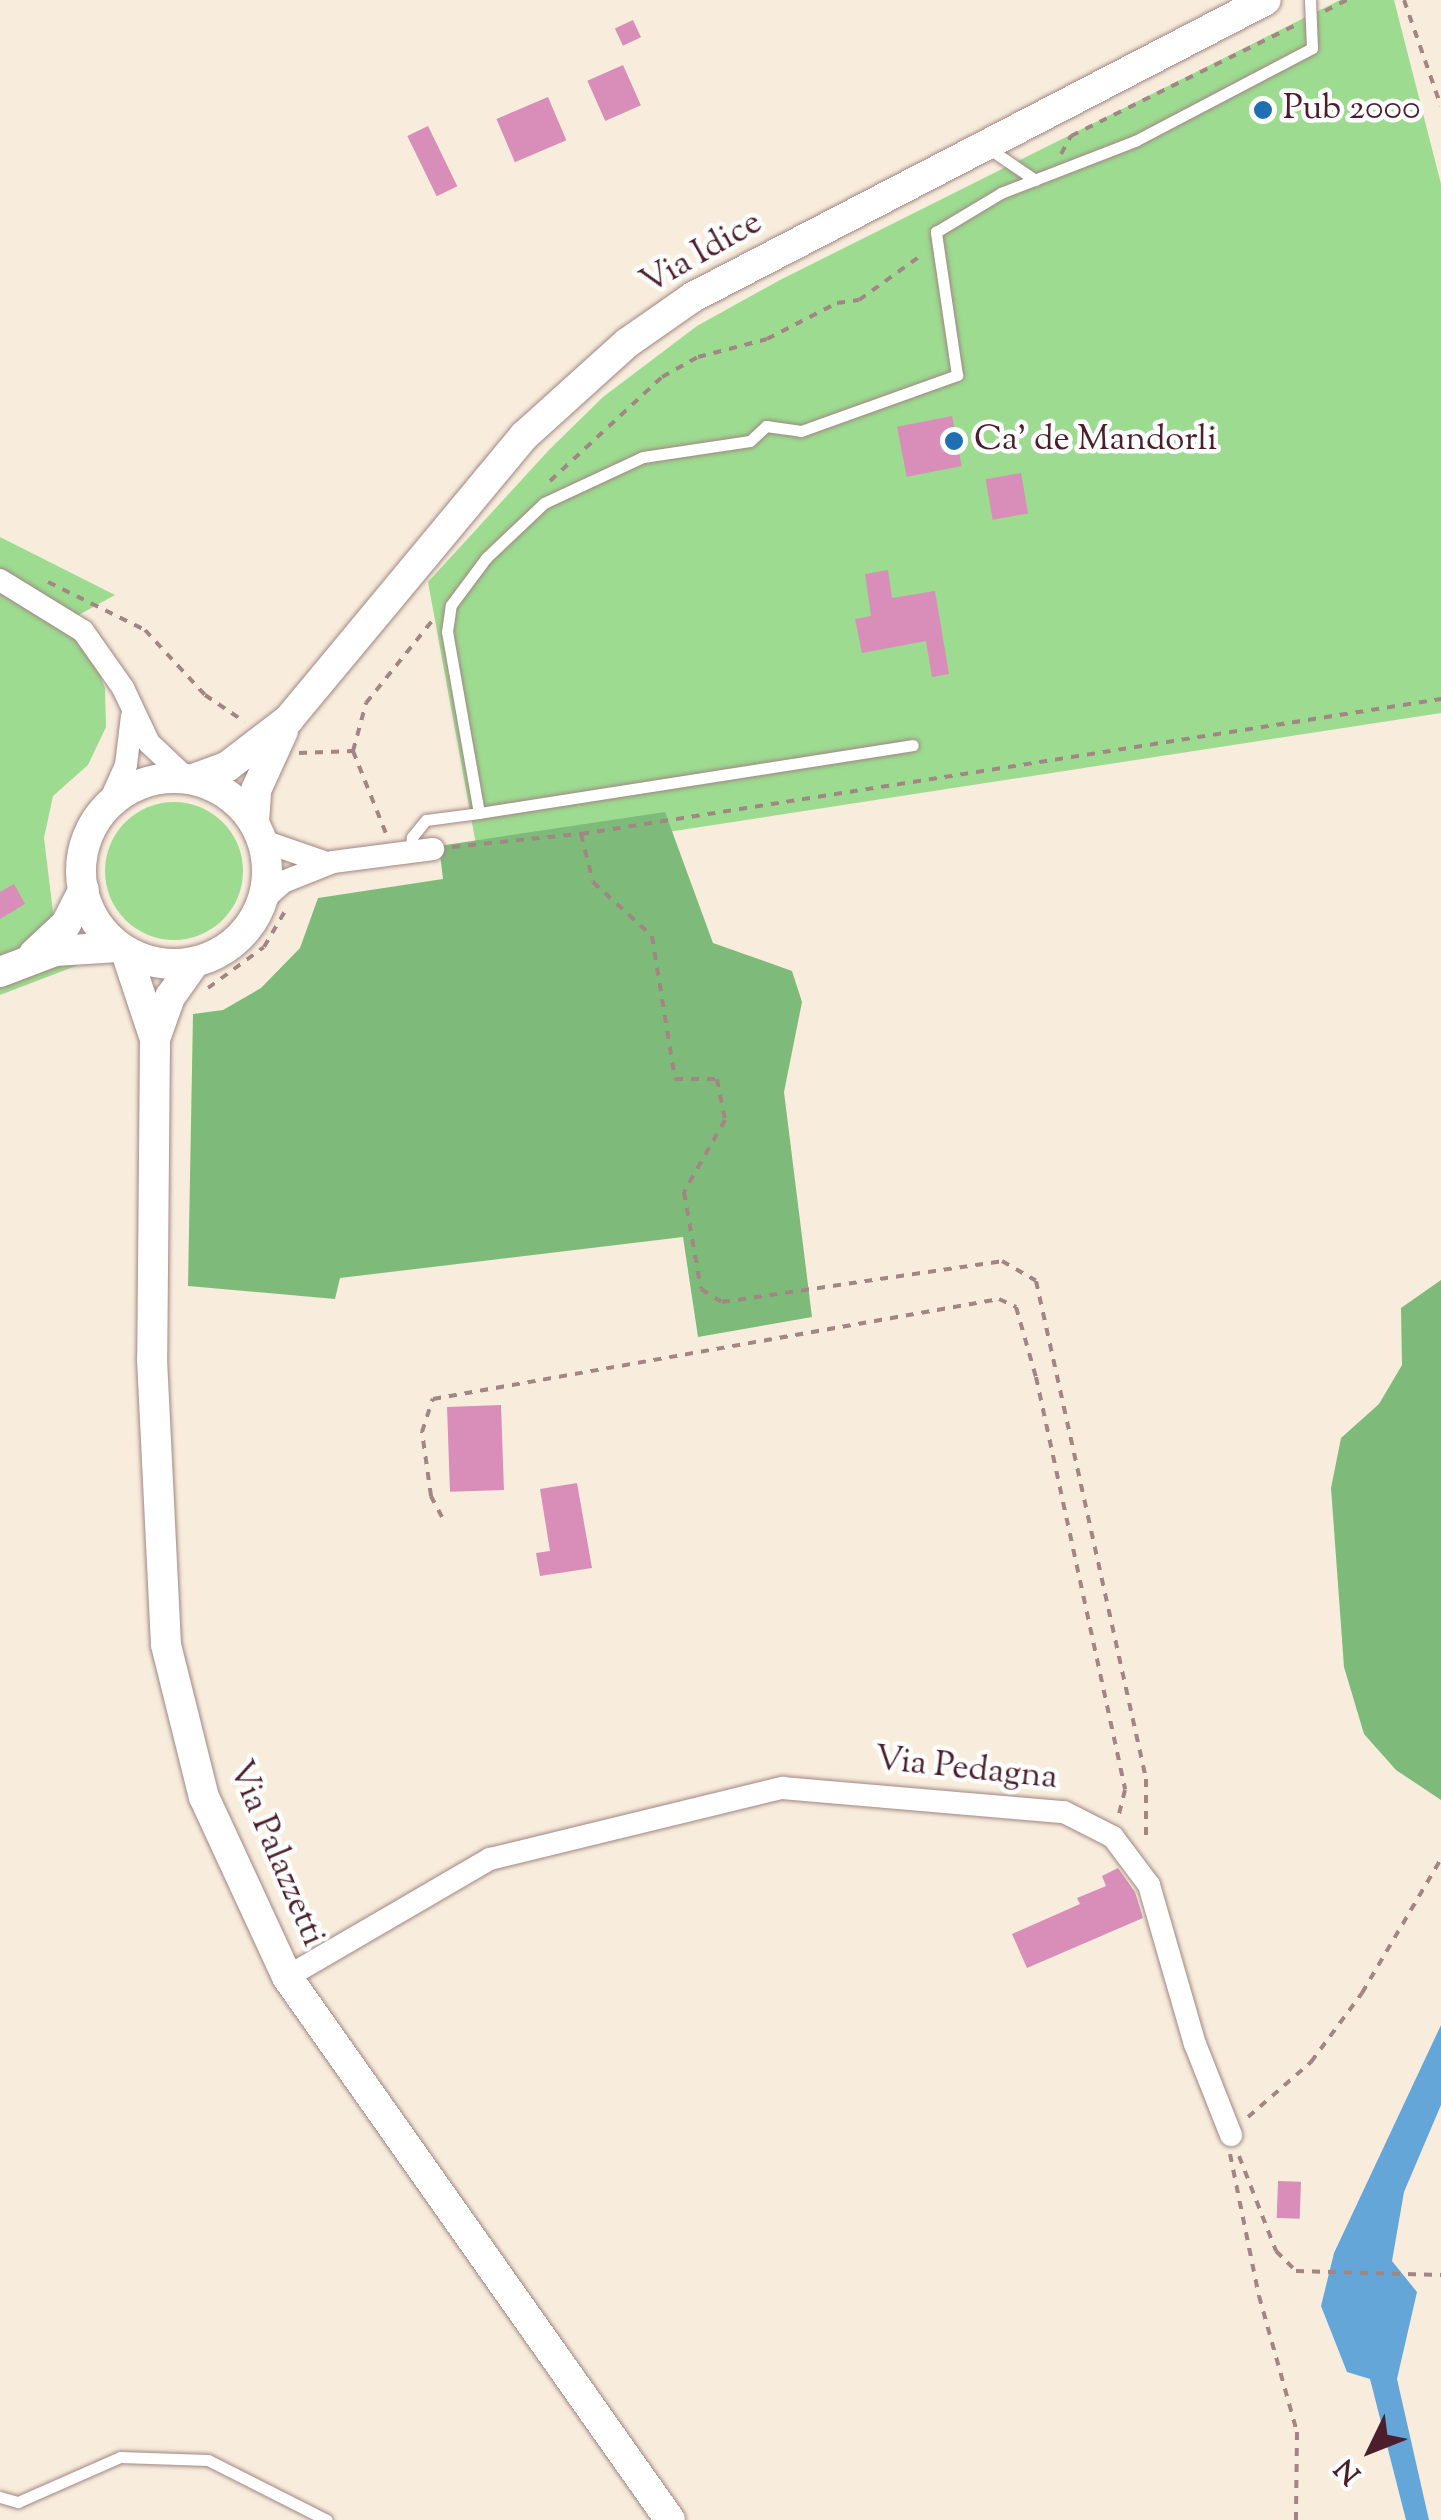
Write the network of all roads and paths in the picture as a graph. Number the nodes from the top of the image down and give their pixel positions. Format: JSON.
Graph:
{"nodes":[{"id":1,"x":1266,"y":0,"type":"edge"},
{"id":2,"x":1310,"y":0,"type":"edge"},
{"id":3,"x":1347,"y":0,"type":"edge"},
{"id":4,"x":1404,"y":0,"type":"edge"},
{"id":5,"x":1311,"y":18,"type":"junction"},
{"id":6,"x":1441,"y":106,"type":"edge"},
{"id":7,"x":985,"y":145,"type":"junction"},
{"id":8,"x":1032,"y":178,"type":"junction"},
{"id":9,"x":41,"y":578,"type":"dead end"},
{"id":10,"x":0,"y":580,"type":"edge"},
{"id":11,"x":1441,"y":699,"type":"edge"},
{"id":12,"x":132,"y":716,"type":"junction"},
{"id":13,"x":289,"y":719,"type":"junction"},
{"id":14,"x":257,"y":728,"type":"dead end"},
{"id":15,"x":913,"y":745,"type":"dead end"},
{"id":16,"x":286,"y":754,"type":"dead end"},
{"id":17,"x":189,"y":778,"type":"junction"},
{"id":18,"x":110,"y":801,"type":"junction"},
{"id":19,"x":480,"y":814,"type":"junction"},
{"id":20,"x":257,"y":831,"type":"junction"},
{"id":21,"x":581,"y":834,"type":"junction"},
{"id":22,"x":412,"y":851,"type":"junction"},
{"id":23,"x":333,"y":862,"type":"junction"},
{"id":24,"x":84,"y":889,"type":"junction"},
{"id":25,"x":275,"y":904,"type":"junction"},
{"id":26,"x":122,"y":949,"type":"junction"},
{"id":27,"x":194,"y":962,"type":"junction"},
{"id":28,"x":14,"y":966,"type":"edge"},
{"id":29,"x":194,"y":996,"type":"dead end"},
{"id":30,"x":155,"y":1039,"type":"junction"},
{"id":31,"x":442,"y":1517,"type":"dead end"},
{"id":32,"x":1113,"y":1837,"type":"junction"},
{"id":33,"x":1148,"y":1847,"type":"dead end"},
{"id":34,"x":1441,"y":1859,"type":"edge"},
{"id":35,"x":286,"y":1977,"type":"junction"},
{"id":36,"x":1240,"y":2102,"type":"dead end"},
{"id":37,"x":1238,"y":2127,"type":"junction"},
{"id":38,"x":1441,"y":2275,"type":"edge"},
{"id":39,"x":0,"y":2497,"type":"edge"},
{"id":40,"x":327,"y":2520,"type":"edge"},
{"id":41,"x":670,"y":2520,"type":"edge"},
{"id":42,"x":1296,"y":2520,"type":"edge"}],
"edges":[{"from":1,"to":7,"type":"main road","name":"Via Idice"},
{"from":2,"to":5,"type":"lane"},
{"from":3,"to":5,"type":"path"},
{"from":4,"to":6,"type":"path"},
{"from":5,"to":8,"type":"path"},
{"from":5,"to":8,"type":"lane"},
{"from":7,"to":8,"type":"lane"},
{"from":7,"to":13,"type":"main road","name":"Via Idice"},
{"from":8,"to":19,"type":"lane"},
{"from":9,"to":14,"type":"path"},
{"from":10,"to":12,"type":"street"},
{"from":11,"to":21,"type":"path"},
{"from":12,"to":17,"type":"street"},
{"from":12,"to":18,"type":"street"},
{"from":13,"to":17,"type":"main road","name":"Via Idice"},
{"from":13,"to":20,"type":"main road","name":"Via Idice"},
{"from":15,"to":19,"type":"lane"},
{"from":16,"to":22,"type":"path"},
{"from":17,"to":18,"type":"main road","name":"Via Idice"},
{"from":17,"to":20,"type":"main road"},
{"from":18,"to":24,"type":"main road"},
{"from":19,"to":22,"type":"lane"},
{"from":20,"to":23,"type":"street"},
{"from":20,"to":25,"type":"main road","name":"Via Idice"},
{"from":21,"to":22,"type":"path"},
{"from":21,"to":33,"type":"path"},
{"from":22,"to":23,"type":"street"},
{"from":23,"to":25,"type":"street"},
{"from":24,"to":26,"type":"main road"},
{"from":24,"to":28,"type":"main road"},
{"from":25,"to":27,"type":"main road"},
{"from":25,"to":29,"type":"path"},
{"from":26,"to":27,"type":"main road"},
{"from":26,"to":28,"type":"main road"},
{"from":26,"to":30,"type":"main road","name":"Via Palazzetti"},
{"from":27,"to":30,"type":"main road","name":"Via Palazzetti"},
{"from":30,"to":35,"type":"main road","name":"Via Palazzetti"},
{"from":31,"to":32,"type":"path"},
{"from":32,"to":35,"type":"street","name":"Via Pedagna"},
{"from":32,"to":37,"type":"street","name":"Via Pedagna"},
{"from":34,"to":37,"type":"path"},
{"from":35,"to":41,"type":"main road","name":"Via Palazzetti"},
{"from":36,"to":37,"type":"path"},
{"from":37,"to":38,"type":"path"},
{"from":37,"to":42,"type":"path"},
{"from":39,"to":40,"type":"lane"}]}
